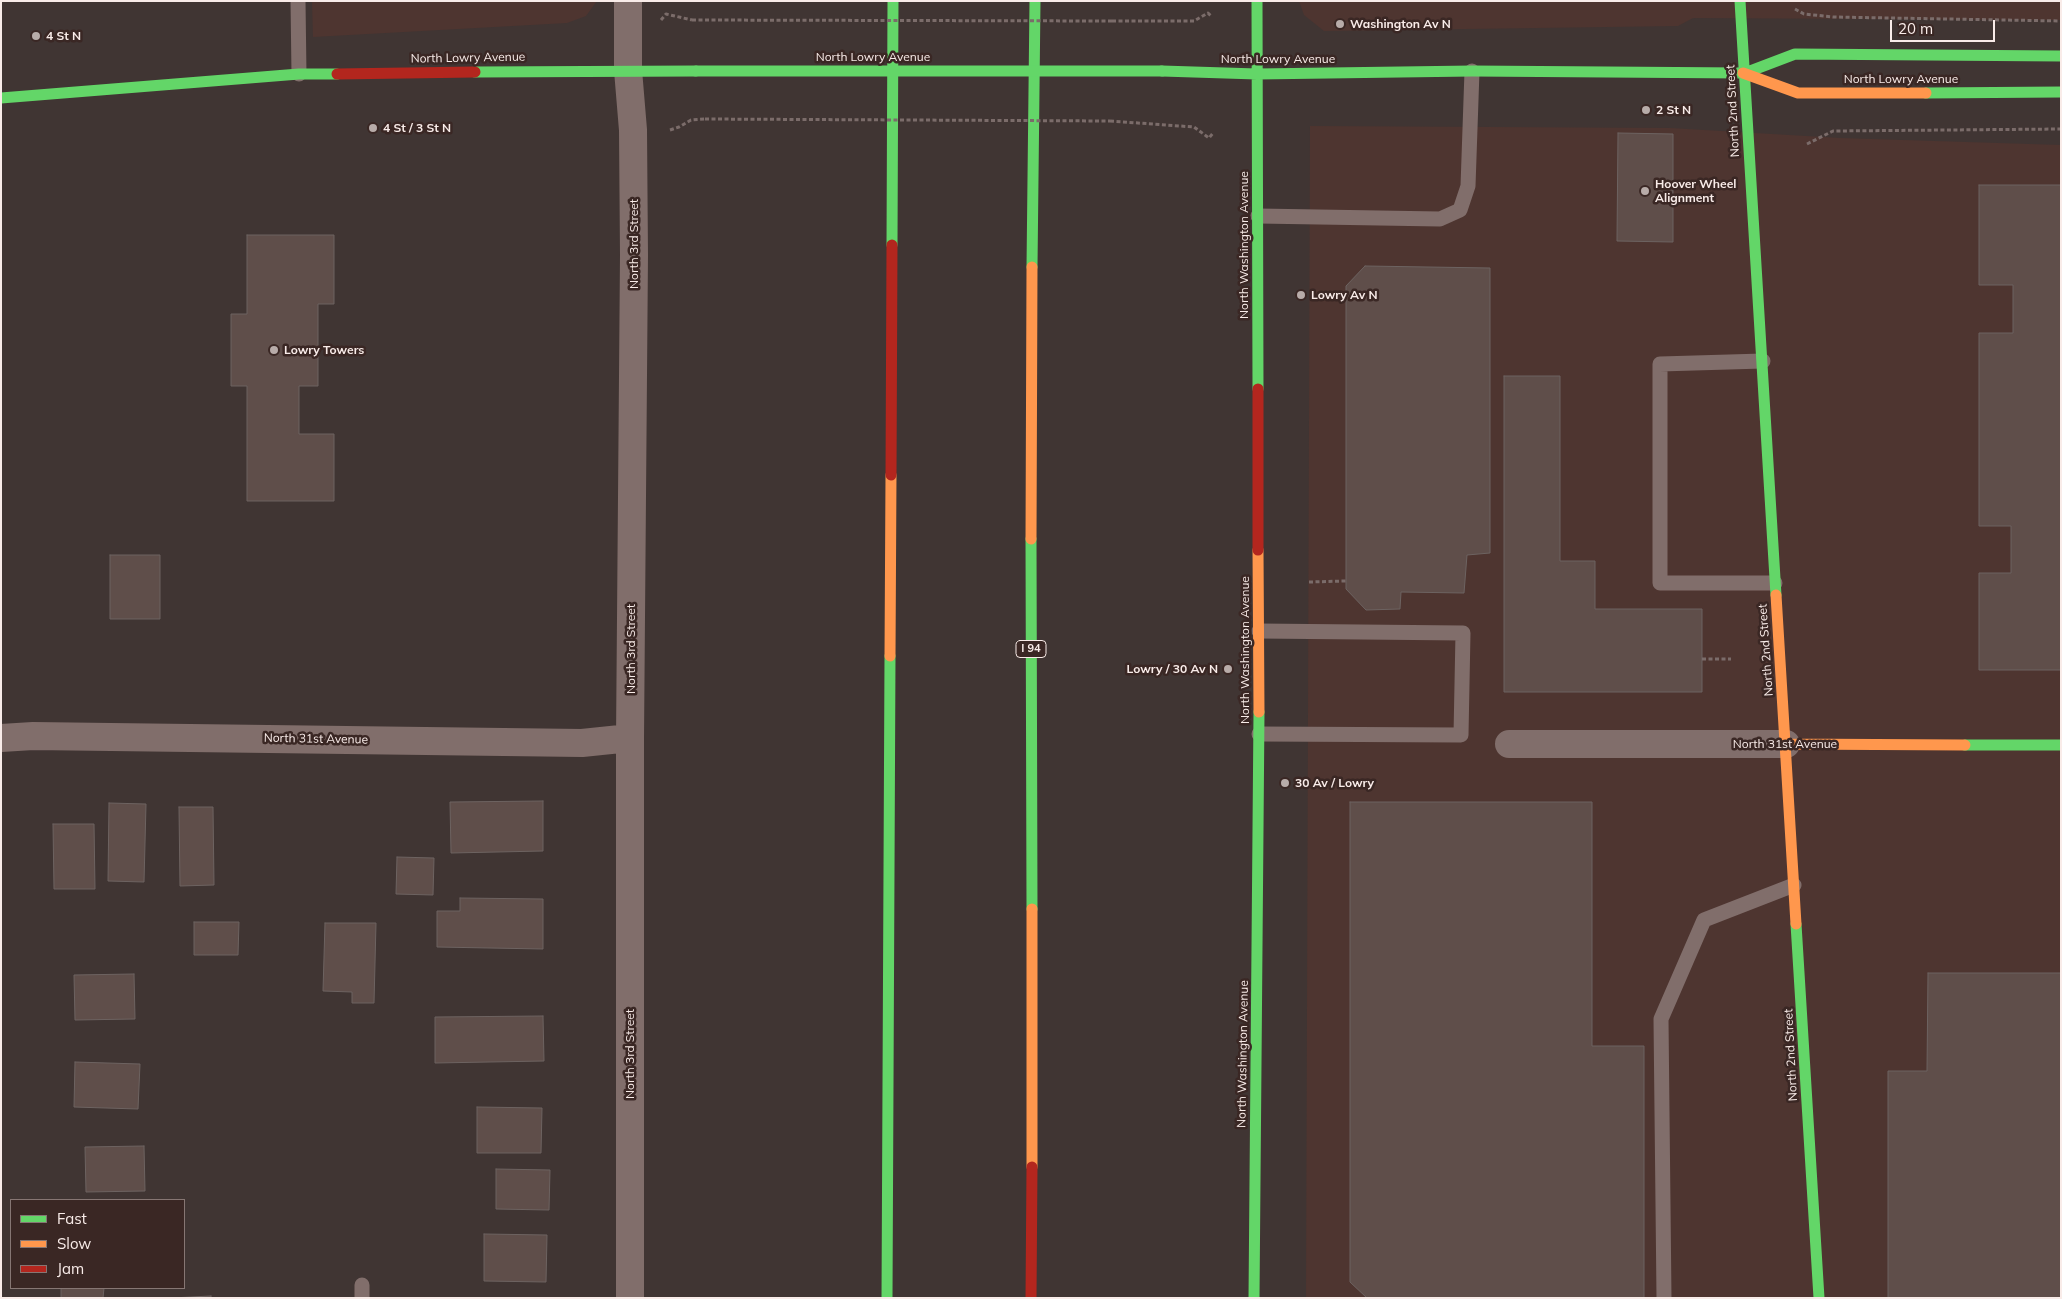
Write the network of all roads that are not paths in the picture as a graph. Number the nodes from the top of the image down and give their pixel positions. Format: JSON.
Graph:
{"nodes":[{"id":1,"x":298,"y":1,"type":"edge"},
{"id":2,"x":628,"y":1,"type":"edge"},
{"id":3,"x":893,"y":1,"type":"edge"},
{"id":4,"x":1035,"y":1,"type":"edge"},
{"id":5,"x":1257,"y":1,"type":"edge"},
{"id":6,"x":1740,"y":1,"type":"edge"},
{"id":7,"x":2061,"y":56,"type":"edge"},
{"id":8,"x":628,"y":70,"type":"junction"},
{"id":9,"x":1472,"y":71,"type":"junction"},
{"id":10,"x":299,"y":74,"type":"junction"},
{"id":11,"x":1257,"y":74,"type":"junction"},
{"id":12,"x":1745,"y":74,"type":"junction"},
{"id":13,"x":2061,"y":92,"type":"edge"},
{"id":14,"x":1,"y":98,"type":"edge"},
{"id":15,"x":1258,"y":216,"type":"junction"},
{"id":16,"x":1763,"y":361,"type":"junction"},
{"id":17,"x":1776,"y":584,"type":"junction"},
{"id":18,"x":1258,"y":631,"type":"junction"},
{"id":19,"x":1259,"y":734,"type":"junction"},
{"id":20,"x":1,"y":738,"type":"edge"},
{"id":21,"x":630,"y":738,"type":"junction"},
{"id":22,"x":1509,"y":744,"type":"dead end"},
{"id":23,"x":1786,"y":744,"type":"junction"},
{"id":24,"x":2061,"y":745,"type":"edge"},
{"id":25,"x":1794,"y":885,"type":"junction"},
{"id":26,"x":630,"y":1298,"type":"edge"},
{"id":27,"x":887,"y":1298,"type":"edge"},
{"id":28,"x":1031,"y":1298,"type":"edge"},
{"id":29,"x":1254,"y":1298,"type":"edge"},
{"id":30,"x":1664,"y":1298,"type":"edge"},
{"id":31,"x":1819,"y":1298,"type":"edge"}],
"edges":[{"from":1,"to":10,"type":"lane"},
{"from":2,"to":8,"type":"street","name":"North 3rd Street"},
{"from":3,"to":27,"type":"main road"},
{"from":4,"to":28,"type":"main road","number":"I 94"},
{"from":5,"to":11,"type":"main road","name":"North Washington Avenue"},
{"from":6,"to":12,"type":"main road","name":"North 2nd Street"},
{"from":7,"to":12,"type":"main road","name":"North Lowry Avenue"},
{"from":8,"to":10,"type":"main road","name":"North Lowry Avenue"},
{"from":8,"to":11,"type":"main road","name":"North Lowry Avenue","bridge":true},
{"from":8,"to":21,"type":"street","name":"North 3rd Street"},
{"from":9,"to":11,"type":"main road","name":"North Lowry Avenue"},
{"from":9,"to":12,"type":"main road","name":"North Lowry Avenue"},
{"from":9,"to":15,"type":"lane"},
{"from":10,"to":14,"type":"main road","name":"North Lowry Avenue"},
{"from":11,"to":15,"type":"main road","name":"North Washington Avenue"},
{"from":12,"to":13,"type":"main road","name":"North Lowry Avenue"},
{"from":12,"to":16,"type":"main road","name":"North 2nd Street"},
{"from":15,"to":18,"type":"main road","name":"North Washington Avenue"},
{"from":16,"to":17,"type":"main road","name":"North 2nd Street"},
{"from":16,"to":17,"type":"lane"},
{"from":17,"to":23,"type":"main road","name":"North 2nd Street"},
{"from":18,"to":19,"type":"main road","name":"North Washington Avenue"},
{"from":18,"to":19,"type":"lane"},
{"from":19,"to":29,"type":"main road","name":"North Washington Avenue"},
{"from":20,"to":21,"type":"street","name":"North 31st Avenue"},
{"from":21,"to":26,"type":"street","name":"North 3rd Street"},
{"from":22,"to":23,"type":"street","name":"North 31st Avenue"},
{"from":23,"to":24,"type":"main road","name":"North 31st Avenue"},
{"from":23,"to":25,"type":"main road","name":"North 2nd Street"},
{"from":25,"to":30,"type":"lane"},
{"from":25,"to":31,"type":"main road","name":"North 2nd Street"}]}
